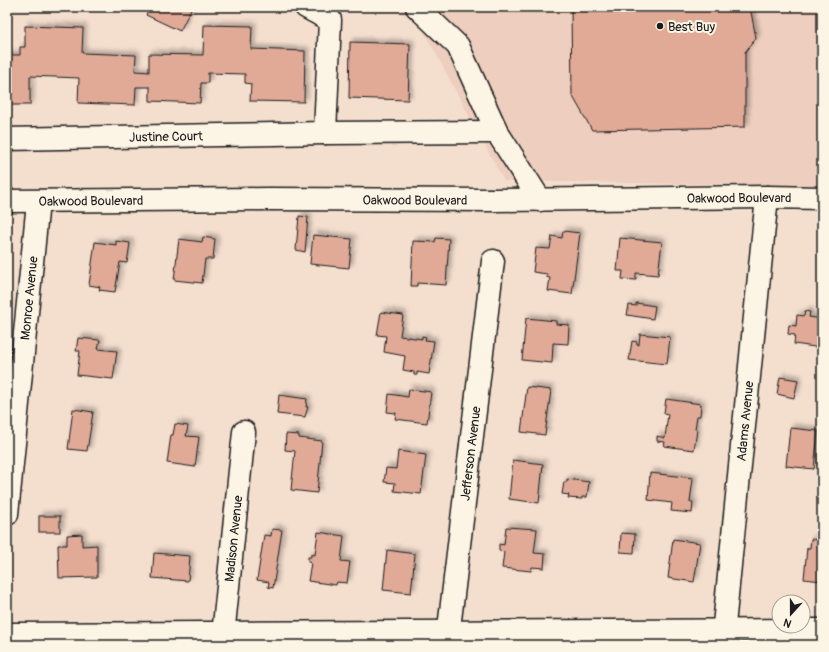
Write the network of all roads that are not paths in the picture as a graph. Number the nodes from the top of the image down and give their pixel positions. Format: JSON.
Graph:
{"nodes":[{"id":1,"x":306,"y":7,"type":"edge"},
{"id":2,"x":417,"y":7,"type":"edge"},
{"id":3,"x":497,"y":132,"type":"junction"},
{"id":4,"x":325,"y":133,"type":"junction"},
{"id":5,"x":7,"y":140,"type":"edge"},
{"id":6,"x":767,"y":197,"type":"junction"},
{"id":7,"x":822,"y":198,"type":"edge"},
{"id":8,"x":540,"y":200,"type":"junction"},
{"id":9,"x":7,"y":201,"type":"edge"},
{"id":10,"x":38,"y":202,"type":"junction"},
{"id":11,"x":493,"y":262,"type":"dead end"},
{"id":12,"x":244,"y":432,"type":"dead end"},
{"id":13,"x":7,"y":514,"type":"edge"},
{"id":14,"x":822,"y":630,"type":"edge"},
{"id":15,"x":7,"y":634,"type":"edge"},
{"id":16,"x":723,"y":638,"type":"edge"},
{"id":17,"x":223,"y":639,"type":"edge"},
{"id":18,"x":448,"y":639,"type":"edge"}],
"edges":[{"from":1,"to":4,"type":"street"},
{"from":2,"to":3,"type":"street"},
{"from":3,"to":4,"type":"street","name":"Justine Court"},
{"from":3,"to":8,"type":"street"},
{"from":4,"to":5,"type":"street","name":"Justine Court"},
{"from":6,"to":7,"type":"street","name":"Oakwood Boulevard"},
{"from":6,"to":8,"type":"street","name":"Oakwood Boulevard"},
{"from":6,"to":16,"type":"street","name":"Adams Avenue"},
{"from":8,"to":10,"type":"street","name":"Oakwood Boulevard"},
{"from":9,"to":10,"type":"street","name":"Oakwood Boulevard"},
{"from":10,"to":13,"type":"street","name":"Monroe Avenue"},
{"from":11,"to":18,"type":"street","name":"Jefferson Avenue"},
{"from":12,"to":17,"type":"street","name":"Madison Avenue"},
{"from":14,"to":16,"type":"street"},
{"from":15,"to":17,"type":"street"},
{"from":16,"to":18,"type":"street"},
{"from":17,"to":18,"type":"street"}]}
